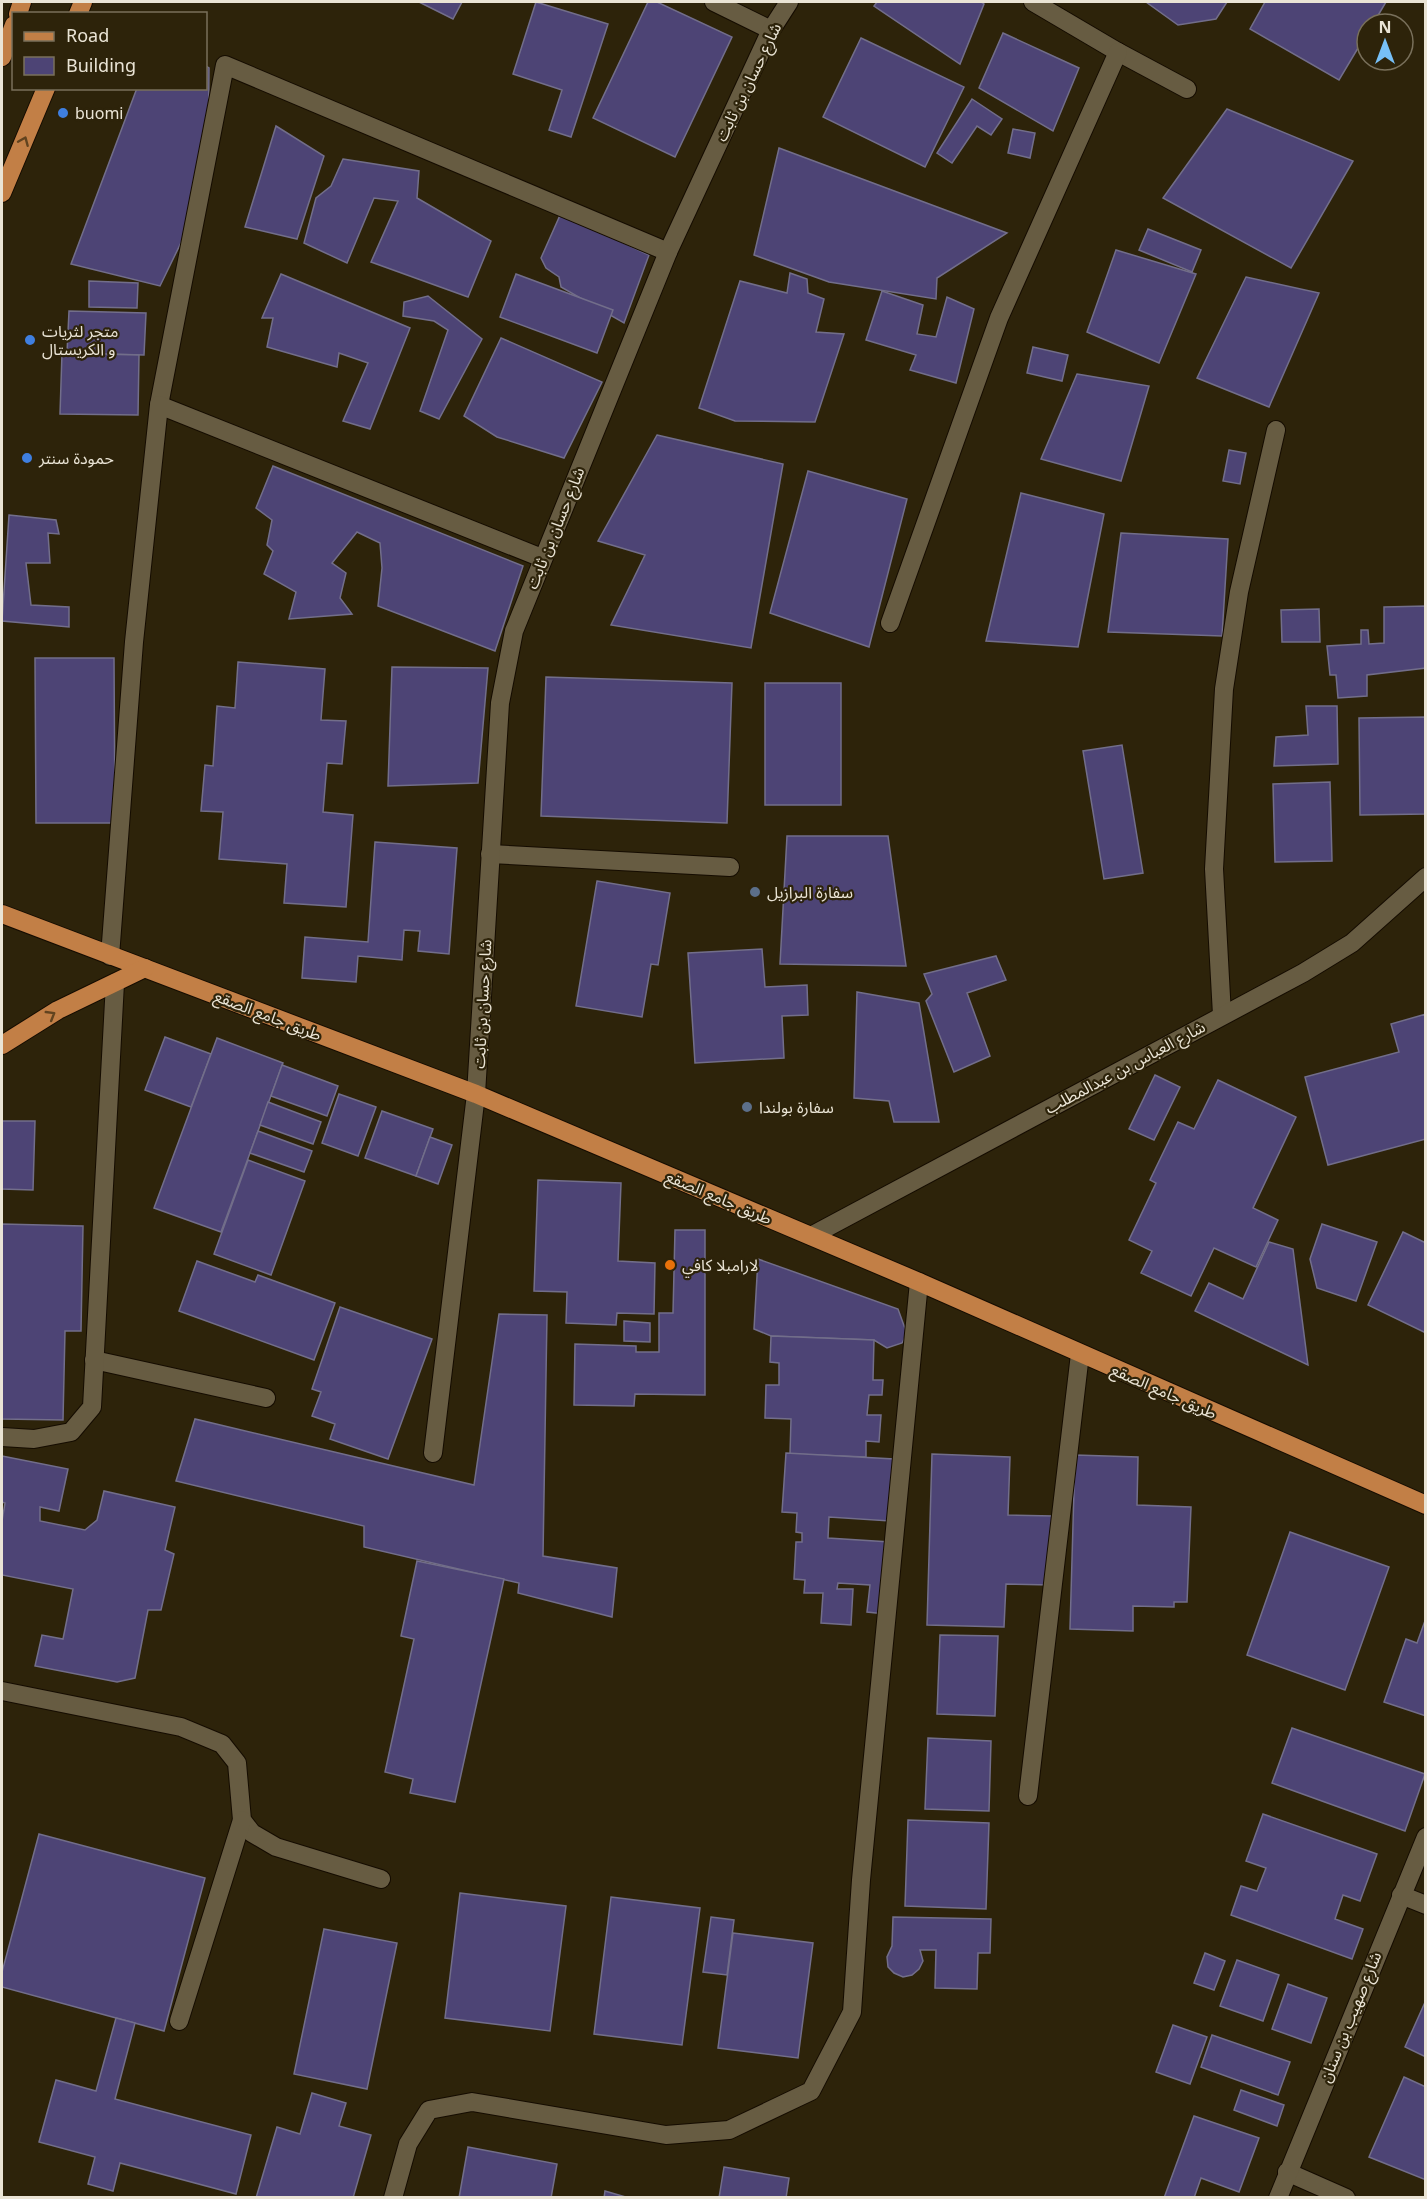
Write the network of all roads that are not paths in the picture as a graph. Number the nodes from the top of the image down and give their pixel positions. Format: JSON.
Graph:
{"nodes":[{"id":1,"x":714,"y":2,"type":"edge"},
{"id":2,"x":789,"y":2,"type":"edge"},
{"id":3,"x":1033,"y":2,"type":"edge"},
{"id":4,"x":12,"y":30,"type":"edge"},
{"id":5,"x":771,"y":30,"type":"junction"},
{"id":6,"x":1118,"y":52,"type":"junction"},
{"id":7,"x":2,"y":57,"type":"edge"},
{"id":8,"x":1187,"y":88,"type":"dead end"},
{"id":9,"x":45,"y":90,"type":"edge"},
{"id":10,"x":2,"y":193,"type":"edge"},
{"id":11,"x":668,"y":252,"type":"junction"},
{"id":12,"x":159,"y":405,"type":"junction"},
{"id":13,"x":1276,"y":430,"type":"dead end"},
{"id":14,"x":542,"y":558,"type":"junction"},
{"id":15,"x":890,"y":623,"type":"dead end"},
{"id":16,"x":490,"y":854,"type":"junction"},
{"id":17,"x":730,"y":867,"type":"dead end"},
{"id":18,"x":1425,"y":877,"type":"edge"},
{"id":19,"x":2,"y":914,"type":"edge"},
{"id":20,"x":110,"y":956,"type":"junction"},
{"id":21,"x":145,"y":968,"type":"junction"},
{"id":22,"x":115,"y":983,"type":"junction"},
{"id":23,"x":1222,"y":1015,"type":"junction"},
{"id":24,"x":2,"y":1045,"type":"edge"},
{"id":25,"x":476,"y":1094,"type":"junction"},
{"id":26,"x":811,"y":1236,"type":"junction"},
{"id":27,"x":919,"y":1282,"type":"junction"},
{"id":28,"x":1080,"y":1354,"type":"junction"},
{"id":29,"x":94,"y":1360,"type":"junction"},
{"id":30,"x":266,"y":1398,"type":"dead end"},
{"id":31,"x":2,"y":1437,"type":"edge"},
{"id":32,"x":433,"y":1453,"type":"dead end"},
{"id":33,"x":1425,"y":1505,"type":"edge"},
{"id":34,"x":2,"y":1691,"type":"edge"},
{"id":35,"x":1028,"y":1796,"type":"dead end"},
{"id":36,"x":242,"y":1820,"type":"junction"},
{"id":37,"x":1425,"y":1838,"type":"edge"},
{"id":38,"x":381,"y":1879,"type":"dead end"},
{"id":39,"x":1401,"y":1894,"type":"junction"},
{"id":40,"x":1425,"y":1905,"type":"edge"},
{"id":41,"x":179,"y":2020,"type":"dead end"},
{"id":42,"x":1287,"y":2172,"type":"junction"},
{"id":43,"x":393,"y":2198,"type":"edge"},
{"id":44,"x":1278,"y":2198,"type":"edge"},
{"id":45,"x":1346,"y":2198,"type":"edge"}],
"edges":[{"from":1,"to":5,"type":"street"},
{"from":2,"to":5,"type":"street","name":"شارع حسان بن ثابت"},
{"from":3,"to":6,"type":"street"},
{"from":4,"to":7,"type":"main road"},
{"from":5,"to":11,"type":"street","name":"شارع حسان بن ثابت"},
{"from":6,"to":8,"type":"street"},
{"from":6,"to":15,"type":"street"},
{"from":10,"to":9,"type":"main road","one_way":true},
{"from":11,"to":12,"type":"street"},
{"from":11,"to":14,"type":"street","name":"شارع حسان بن ثابت"},
{"from":12,"to":14,"type":"street"},
{"from":12,"to":20,"type":"street"},
{"from":13,"to":23,"type":"street"},
{"from":14,"to":16,"type":"street","name":"شارع حسان بن ثابت"},
{"from":16,"to":17,"type":"street"},
{"from":16,"to":25,"type":"street","name":"شارع حسان بن ثابت"},
{"from":18,"to":23,"type":"street","name":"شارع العباس بن عبدالمطلب"},
{"from":19,"to":20,"type":"main road","name":"طريق جامع الصقع"},
{"from":20,"to":21,"type":"main road","name":"طريق جامع الصقع"},
{"from":21,"to":22,"type":"main road"},
{"from":21,"to":25,"type":"main road","name":"طريق جامع الصقع"},
{"from":24,"to":22,"type":"main road","one_way":true},
{"from":22,"to":29,"type":"street"},
{"from":23,"to":26,"type":"street","name":"شارع العباس بن عبدالمطلب"},
{"from":25,"to":26,"type":"main road","name":"طريق جامع الصقع"},
{"from":25,"to":32,"type":"street","name":"شارع حسان بن ثابت"},
{"from":26,"to":27,"type":"main road","name":"طريق جامع الصقع"},
{"from":27,"to":28,"type":"main road","name":"طريق جامع الصقع"},
{"from":27,"to":43,"type":"street"},
{"from":28,"to":33,"type":"main road","name":"طريق جامع الصقع"},
{"from":28,"to":35,"type":"street"},
{"from":29,"to":30,"type":"street"},
{"from":29,"to":31,"type":"street"},
{"from":34,"to":36,"type":"street"},
{"from":36,"to":38,"type":"street"},
{"from":36,"to":41,"type":"street"},
{"from":37,"to":39,"type":"street","name":"شارع صهيب بن سنان"},
{"from":39,"to":40,"type":"street"},
{"from":39,"to":42,"type":"street","name":"شارع صهيب بن سنان"},
{"from":42,"to":44,"type":"street","name":"شارع صهيب بن سنان"},
{"from":42,"to":45,"type":"street"}]}
